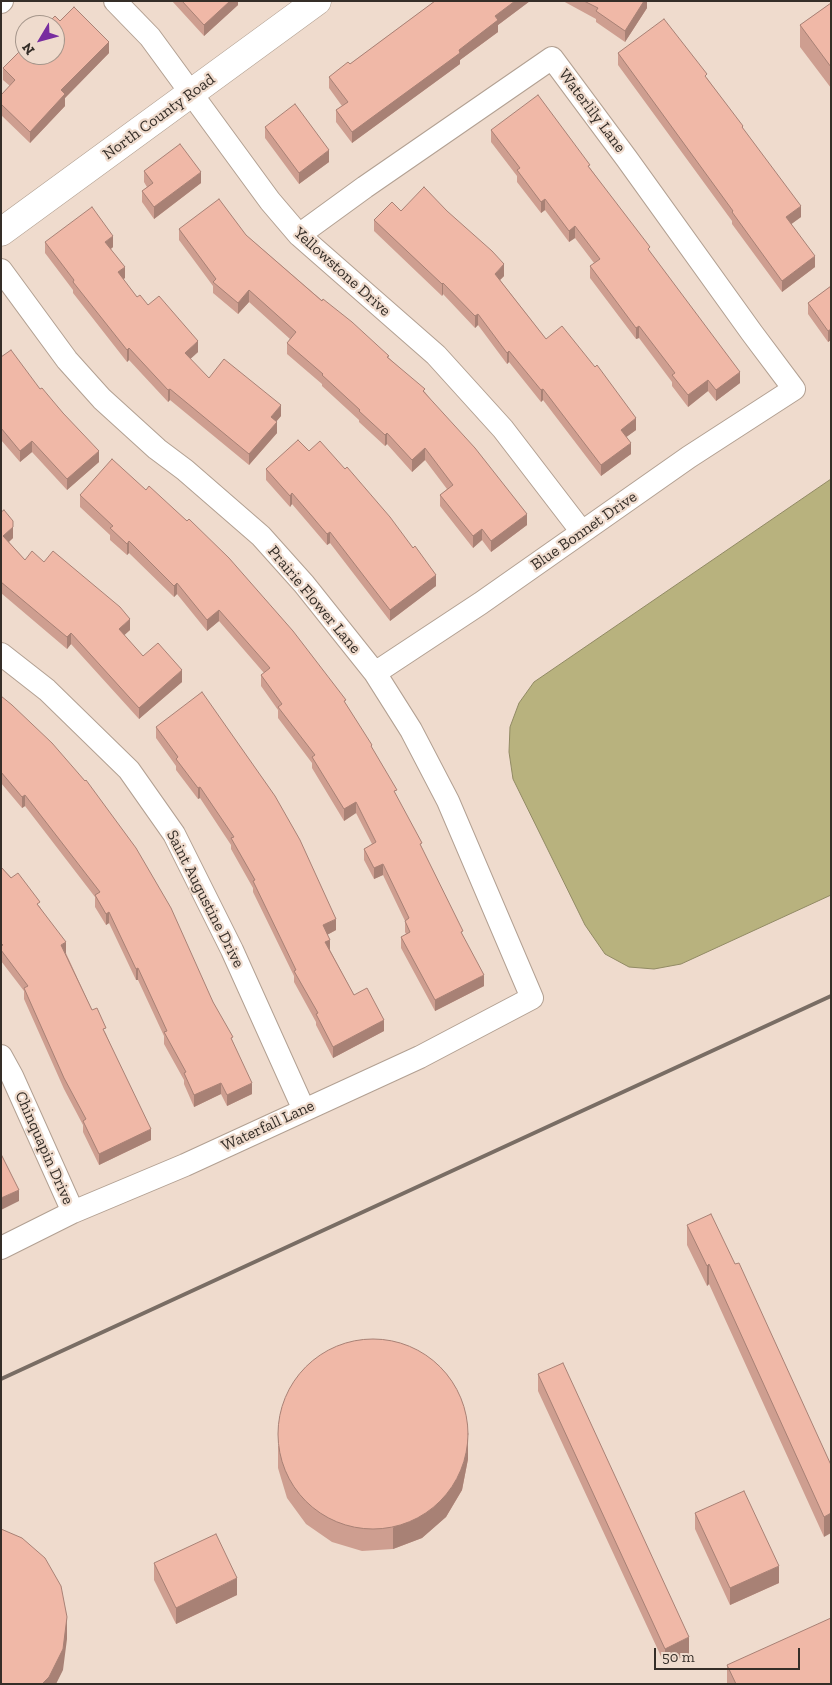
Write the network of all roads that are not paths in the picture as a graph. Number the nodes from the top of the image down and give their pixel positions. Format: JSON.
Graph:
{"nodes":[{"id":1,"x":115,"y":1,"type":"edge"},
{"id":2,"x":317,"y":1,"type":"edge"},
{"id":3,"x":192,"y":93,"type":"junction"},
{"id":4,"x":1,"y":232,"type":"edge"},
{"id":5,"x":299,"y":235,"type":"junction"},
{"id":6,"x":1,"y":270,"type":"edge"},
{"id":7,"x":794,"y":389,"type":"joint"},
{"id":8,"x":582,"y":532,"type":"junction"},
{"id":9,"x":1,"y":654,"type":"edge"},
{"id":10,"x":376,"y":673,"type":"junction"},
{"id":11,"x":532,"y":998,"type":"joint"},
{"id":12,"x":1,"y":1056,"type":"edge"},
{"id":13,"x":304,"y":1110,"type":"junction"},
{"id":14,"x":73,"y":1212,"type":"junction"},
{"id":15,"x":1,"y":1248,"type":"edge"}],
"edges":[{"from":1,"to":3,"type":"street","name":"Yellowstone Drive"},
{"from":2,"to":3,"type":"street","name":"North County Road"},
{"from":3,"to":4,"type":"street","name":"North County Road"},
{"from":3,"to":5,"type":"street","name":"Yellowstone Drive"},
{"from":5,"to":7,"type":"street","name":"Waterlily Lane"},
{"from":5,"to":8,"type":"street","name":"Yellowstone Drive"},
{"from":6,"to":10,"type":"street","name":"Prairie Flower Lane"},
{"from":7,"to":8,"type":"street","name":"Blue Bonnet Drive"},
{"from":8,"to":10,"type":"street","name":"Blue Bonnet Drive"},
{"from":9,"to":13,"type":"street","name":"Saint Augustine Drive"},
{"from":10,"to":11,"type":"street","name":"Prairie Flower Lane"},
{"from":11,"to":13,"type":"street","name":"Waterfall Lane"},
{"from":12,"to":14,"type":"street","name":"Chinquapin Drive"},
{"from":13,"to":14,"type":"street","name":"Waterfall Lane"},
{"from":14,"to":15,"type":"street","name":"Waterfall Lane"}]}
